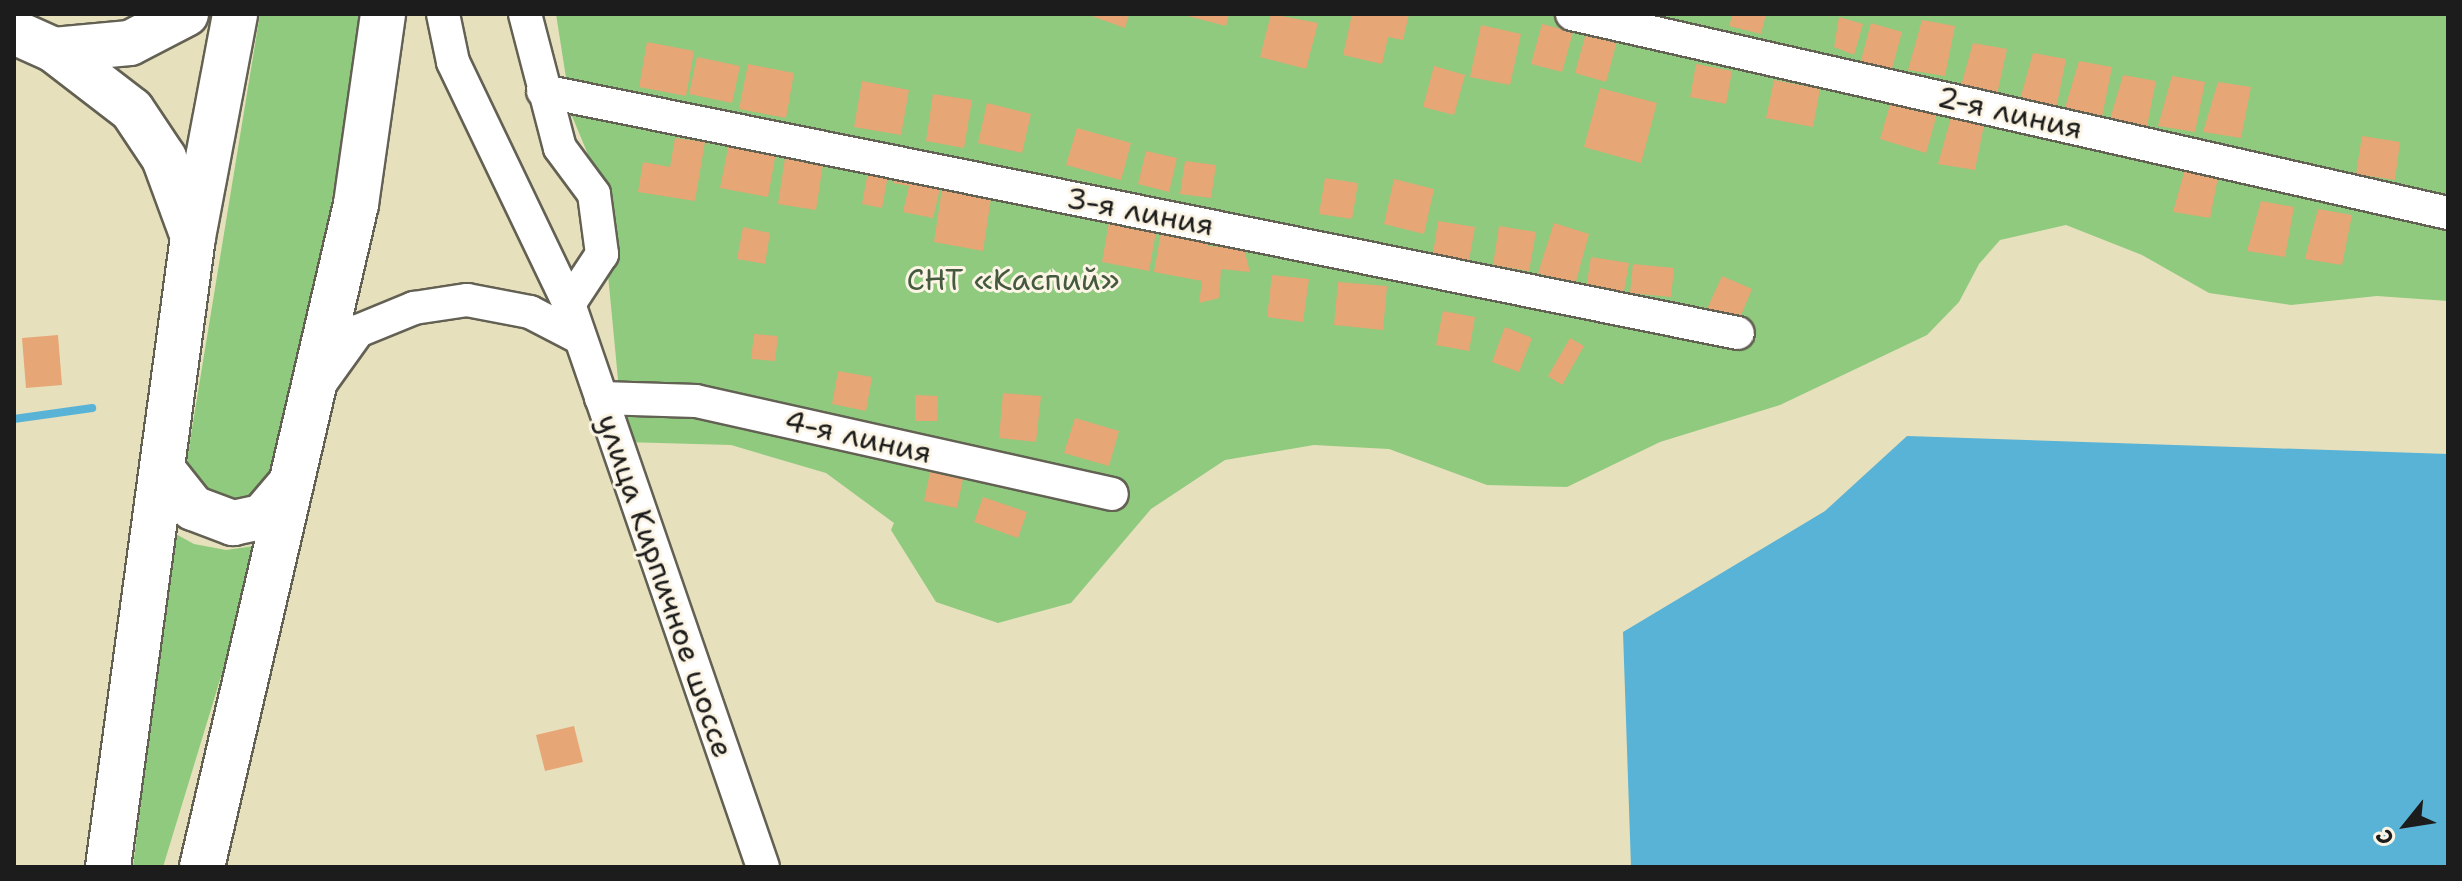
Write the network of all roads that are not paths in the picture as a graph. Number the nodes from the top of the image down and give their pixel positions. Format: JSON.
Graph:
{"nodes":[{"id":1,"x":186,"y":14,"type":"edge"},
{"id":2,"x":235,"y":14,"type":"edge"},
{"id":3,"x":383,"y":14,"type":"edge"},
{"id":4,"x":443,"y":14,"type":"edge"},
{"id":5,"x":525,"y":14,"type":"edge"},
{"id":6,"x":1572,"y":14,"type":"edge"},
{"id":7,"x":14,"y":32,"type":"edge"},
{"id":8,"x":54,"y":50,"type":"junction"},
{"id":9,"x":543,"y":91,"type":"junction"},
{"id":10,"x":2448,"y":213,"type":"edge"},
{"id":11,"x":193,"y":237,"type":"junction"},
{"id":12,"x":569,"y":304,"type":"junction"},
{"id":13,"x":1738,"y":333,"type":"dead end"},
{"id":14,"x":580,"y":338,"type":"junction"},
{"id":15,"x":311,"y":396,"type":"junction"},
{"id":16,"x":601,"y":398,"type":"junction"},
{"id":17,"x":162,"y":469,"type":"junction"},
{"id":18,"x":291,"y":483,"type":"junction"},
{"id":19,"x":1112,"y":494,"type":"dead end"},
{"id":20,"x":108,"y":867,"type":"edge"},
{"id":21,"x":202,"y":867,"type":"edge"},
{"id":22,"x":763,"y":867,"type":"edge"}],
"edges":[{"from":1,"to":8,"type":"main road"},
{"from":2,"to":11,"type":"main road"},
{"from":3,"to":15,"type":"main road"},
{"from":4,"to":12,"type":"street","name":"улица Кирпичное шоссе"},
{"from":5,"to":9,"type":"street"},
{"from":6,"to":10,"type":"street","name":"2-я линия"},
{"from":7,"to":8,"type":"main road"},
{"from":8,"to":11,"type":"main road"},
{"from":9,"to":12,"type":"street"},
{"from":9,"to":13,"type":"street","name":"3-я линия"},
{"from":11,"to":17,"type":"main road"},
{"from":12,"to":14,"type":"street","name":"улица Кирпичное шоссе"},
{"from":14,"to":15,"type":"street"},
{"from":14,"to":16,"type":"street","name":"улица Кирпичное шоссе"},
{"from":15,"to":18,"type":"main road"},
{"from":16,"to":19,"type":"street","name":"4-я линия"},
{"from":16,"to":22,"type":"street","name":"улица Кирпичное шоссе"},
{"from":17,"to":18,"type":"main road"},
{"from":17,"to":20,"type":"main road"},
{"from":18,"to":21,"type":"main road"}]}
